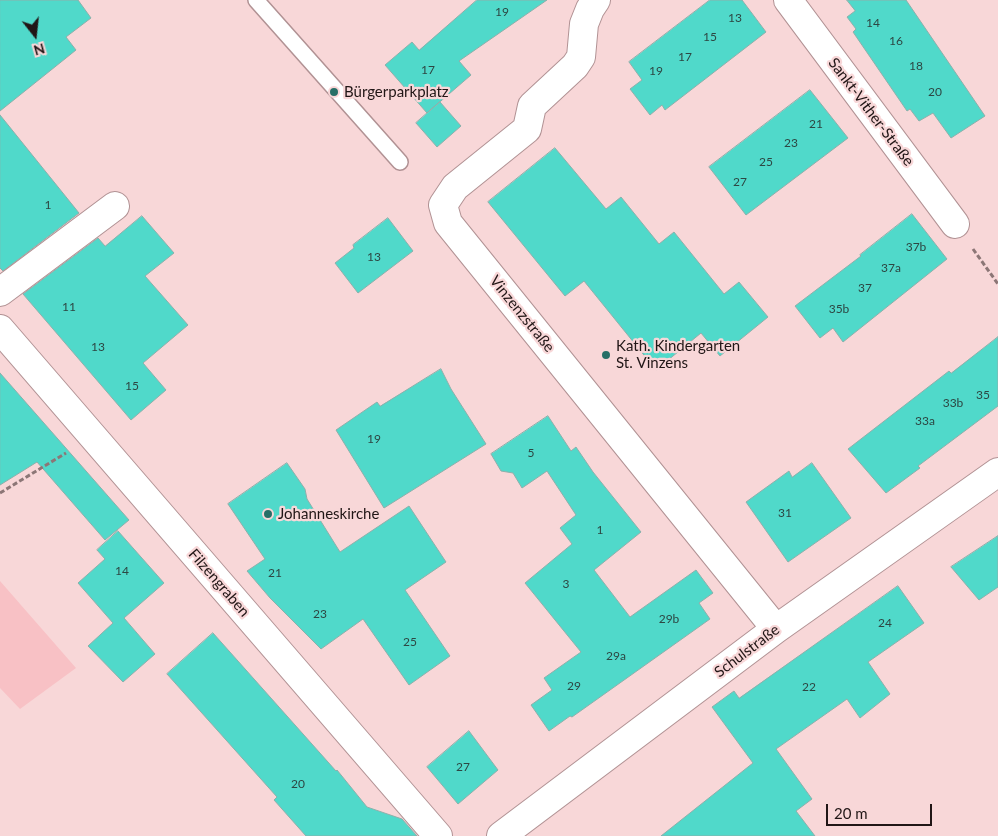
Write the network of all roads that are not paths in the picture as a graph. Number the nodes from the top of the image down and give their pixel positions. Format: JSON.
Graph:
{"nodes":[{"id":1,"x":256,"y":0,"type":"edge"},
{"id":2,"x":596,"y":0,"type":"edge"},
{"id":3,"x":788,"y":0,"type":"edge"},
{"id":4,"x":400,"y":162,"type":"dead end"},
{"id":5,"x":115,"y":206,"type":"dead end"},
{"id":6,"x":954,"y":224,"type":"road end"},
{"id":7,"x":0,"y":292,"type":"edge"},
{"id":8,"x":0,"y":328,"type":"edge"},
{"id":9,"x":998,"y":472,"type":"edge"},
{"id":10,"x":776,"y":629,"type":"junction"},
{"id":11,"x":438,"y":836,"type":"edge"},
{"id":12,"x":501,"y":836,"type":"edge"}],
"edges":[{"from":1,"to":4,"type":"lane"},
{"from":2,"to":10,"type":"street","name":"Vinzenzstraße"},
{"from":3,"to":6,"type":"street","name":"Sankt-Vither-Straße"},
{"from":5,"to":7,"type":"street"},
{"from":8,"to":11,"type":"street","name":"Filzengraben"},
{"from":9,"to":10,"type":"street","name":"Schulstraße"},
{"from":10,"to":12,"type":"street","name":"Schulstraße"}]}
